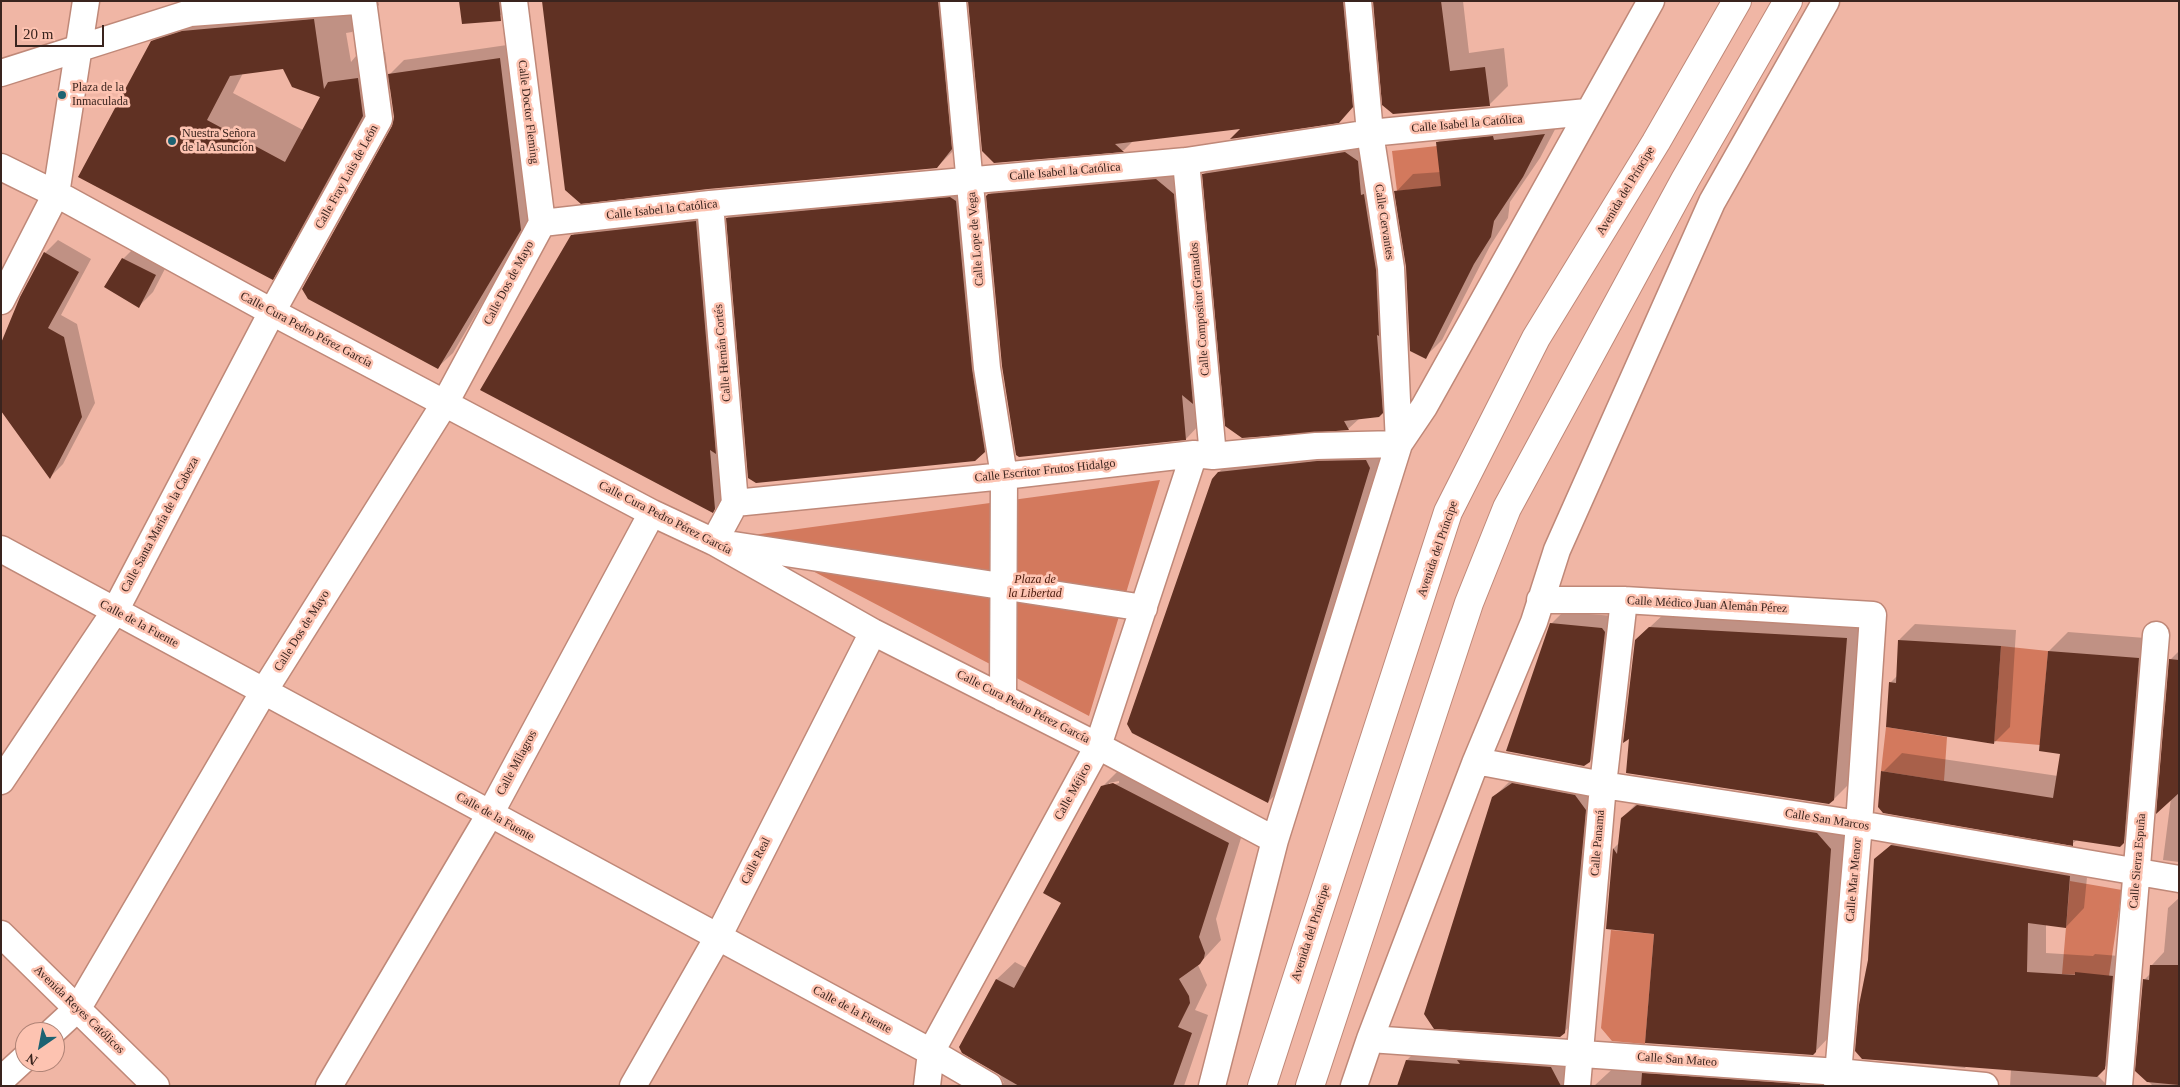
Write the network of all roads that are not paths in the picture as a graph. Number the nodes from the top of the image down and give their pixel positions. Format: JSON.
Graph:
{"nodes":[{"id":1,"x":86,"y":1,"type":"edge"},
{"id":2,"x":356,"y":1,"type":"edge"},
{"id":3,"x":363,"y":1,"type":"edge"},
{"id":4,"x":514,"y":1,"type":"edge"},
{"id":5,"x":953,"y":1,"type":"edge"},
{"id":6,"x":1358,"y":1,"type":"edge"},
{"id":7,"x":1651,"y":1,"type":"edge"},
{"id":8,"x":1736,"y":1,"type":"edge"},
{"id":9,"x":1788,"y":1,"type":"edge"},
{"id":10,"x":1826,"y":1,"type":"edge"},
{"id":11,"x":189,"y":7,"type":"edge"},
{"id":12,"x":79,"y":48,"type":"junction"},
{"id":13,"x":1,"y":73,"type":"edge"},
{"id":14,"x":1587,"y":112,"type":"junction"},
{"id":15,"x":1370,"y":133,"type":"junction"},
{"id":16,"x":1186,"y":162,"type":"junction"},
{"id":17,"x":1,"y":167,"type":"edge"},
{"id":18,"x":970,"y":181,"type":"junction"},
{"id":19,"x":56,"y":194,"type":"junction"},
{"id":20,"x":710,"y":204,"type":"junction"},
{"id":21,"x":542,"y":223,"type":"junction"},
{"id":22,"x":1,"y":301,"type":"edge"},
{"id":23,"x":272,"y":312,"type":"junction"},
{"id":24,"x":445,"y":403,"type":"junction"},
{"id":25,"x":1399,"y":444,"type":"junction"},
{"id":26,"x":1204,"y":455,"type":"junction"},
{"id":27,"x":1004,"y":476,"type":"junction"},
{"id":28,"x":735,"y":503,"type":"junction"},
{"id":29,"x":652,"y":513,"type":"junction"},
{"id":30,"x":714,"y":542,"type":"junction"},
{"id":31,"x":1,"y":550,"type":"edge"},
{"id":32,"x":1004,"y":586,"type":"junction"},
{"id":33,"x":1540,"y":600,"type":"junction"},
{"id":34,"x":1624,"y":600,"type":"junction"},
{"id":35,"x":1144,"y":608,"type":"junction"},
{"id":36,"x":115,"y":611,"type":"junction"},
{"id":37,"x":1873,"y":614,"type":"joint"},
{"id":38,"x":873,"y":632,"type":"junction"},
{"id":39,"x":2156,"y":635,"type":"dead end"},
{"id":40,"x":264,"y":692,"type":"junction"},
{"id":41,"x":1003,"y":698,"type":"junction"},
{"id":42,"x":1098,"y":746,"type":"junction"},
{"id":43,"x":1476,"y":761,"type":"junction"},
{"id":44,"x":1,"y":781,"type":"edge"},
{"id":45,"x":1603,"y":785,"type":"junction"},
{"id":46,"x":490,"y":814,"type":"junction"},
{"id":47,"x":1859,"y":824,"type":"junction"},
{"id":48,"x":1275,"y":840,"type":"junction"},
{"id":49,"x":2138,"y":873,"type":"junction"},
{"id":50,"x":2179,"y":879,"type":"edge"},
{"id":51,"x":1,"y":934,"type":"edge"},
{"id":52,"x":718,"y":937,"type":"junction"},
{"id":53,"x":78,"y":1008,"type":"junction"},
{"id":54,"x":63,"y":1022,"type":"edge"},
{"id":55,"x":1370,"y":1039,"type":"junction"},
{"id":56,"x":931,"y":1052,"type":"junction"},
{"id":57,"x":1580,"y":1053,"type":"junction"},
{"id":58,"x":15,"y":1067,"type":"edge"},
{"id":59,"x":1837,"y":1079,"type":"edge"},
{"id":60,"x":1,"y":1080,"type":"edge"},
{"id":61,"x":156,"y":1086,"type":"edge"},
{"id":62,"x":329,"y":1086,"type":"edge"},
{"id":63,"x":633,"y":1086,"type":"edge"},
{"id":64,"x":927,"y":1086,"type":"edge"},
{"id":65,"x":989,"y":1086,"type":"edge"},
{"id":66,"x":1212,"y":1086,"type":"edge"},
{"id":67,"x":1262,"y":1086,"type":"edge"},
{"id":68,"x":1310,"y":1086,"type":"edge"},
{"id":69,"x":1354,"y":1086,"type":"edge"},
{"id":70,"x":1577,"y":1086,"type":"edge"},
{"id":71,"x":1985,"y":1086,"type":"edge"},
{"id":72,"x":2119,"y":1086,"type":"edge"}],
"edges":[{"from":1,"to":12,"type":"street"},
{"from":2,"to":11,"type":"street"},
{"from":3,"to":23,"type":"street","name":"Calle Fray Luis de León"},
{"from":4,"to":21,"type":"street","name":"Calle Doctor Fleming"},
{"from":5,"to":18,"type":"street","name":"Calle Lope de Vega"},
{"from":6,"to":15,"type":"street","name":"Calle Cervantes"},
{"from":7,"to":14,"type":"street"},
{"from":8,"to":67,"type":"main road","name":"Avenida del Príncipe"},
{"from":9,"to":68,"type":"main road"},
{"from":10,"to":33,"type":"street"},
{"from":11,"to":12,"type":"street"},
{"from":12,"to":13,"type":"street"},
{"from":12,"to":19,"type":"street"},
{"from":14,"to":15,"type":"street","name":"Calle Isabel la Católica"},
{"from":14,"to":25,"type":"street"},
{"from":15,"to":16,"type":"street","name":"Calle Isabel la Católica"},
{"from":15,"to":25,"type":"street","name":"Calle Cervantes"},
{"from":16,"to":18,"type":"street","name":"Calle Isabel la Católica"},
{"from":16,"to":26,"type":"street","name":"Calle Compositor Granados"},
{"from":17,"to":19,"type":"street","name":"Calle Cura Pedro Pérez García"},
{"from":18,"to":20,"type":"street","name":"Calle Isabel la Católica"},
{"from":18,"to":27,"type":"street","name":"Calle Lope de Vega"},
{"from":19,"to":22,"type":"street"},
{"from":19,"to":23,"type":"street","name":"Calle Cura Pedro Pérez García"},
{"from":20,"to":21,"type":"street","name":"Calle Isabel la Católica"},
{"from":20,"to":28,"type":"street","name":"Calle Hernán Cortés"},
{"from":21,"to":24,"type":"street","name":"Calle Dos de Mayo"},
{"from":23,"to":24,"type":"street","name":"Calle Cura Pedro Pérez García"},
{"from":23,"to":36,"type":"street","name":"Calle Santa María de la Cabeza"},
{"from":24,"to":29,"type":"street","name":"Calle Cura Pedro Pérez García"},
{"from":24,"to":40,"type":"street","name":"Calle Dos de Mayo"},
{"from":25,"to":26,"type":"street","name":"Calle Escritor Frutos Hidalgo"},
{"from":25,"to":48,"type":"street"},
{"from":26,"to":27,"type":"street","name":"Calle Escritor Frutos Hidalgo"},
{"from":26,"to":35,"type":"street","name":"Calle Méjico"},
{"from":27,"to":28,"type":"street","name":"Calle Escritor Frutos Hidalgo"},
{"from":27,"to":32,"type":"street","name":"Calle Lope de Vega"},
{"from":28,"to":30,"type":"street"},
{"from":29,"to":30,"type":"street","name":"Calle Cura Pedro Pérez García"},
{"from":29,"to":46,"type":"street","name":"Calle Milagros"},
{"from":30,"to":32,"type":"street"},
{"from":30,"to":38,"type":"street","name":"Calle Cura Pedro Pérez García"},
{"from":31,"to":36,"type":"street","name":"Calle de la Fuente"},
{"from":32,"to":35,"type":"street"},
{"from":32,"to":41,"type":"street","name":"Calle Lope de Vega"},
{"from":33,"to":34,"type":"street","name":"Calle Médico Juan Alemán Pérez"},
{"from":33,"to":43,"type":"street"},
{"from":34,"to":37,"type":"street","name":"Calle Médico Juan Alemán Pérez"},
{"from":34,"to":45,"type":"street","name":"Calle Panamá"},
{"from":35,"to":42,"type":"street","name":"Calle Méjico"},
{"from":36,"to":40,"type":"street","name":"Calle de la Fuente"},
{"from":36,"to":44,"type":"street","name":"Calle Santa María de la Cabeza"},
{"from":37,"to":47,"type":"street","name":"Calle Mar Menor"},
{"from":38,"to":41,"type":"street","name":"Calle Cura Pedro Pérez García"},
{"from":38,"to":52,"type":"street","name":"Calle Real"},
{"from":39,"to":49,"type":"street","name":"Calle Sierra Espuña"},
{"from":40,"to":46,"type":"street","name":"Calle de la Fuente"},
{"from":40,"to":53,"type":"street","name":"Calle Dos de Mayo"},
{"from":41,"to":42,"type":"street","name":"Calle Cura Pedro Pérez García"},
{"from":42,"to":48,"type":"street","name":"Calle Cura Pedro Pérez García"},
{"from":42,"to":56,"type":"street","name":"Calle Méjico"},
{"from":43,"to":45,"type":"street","name":"Calle San Marcos"},
{"from":43,"to":55,"type":"street"},
{"from":45,"to":47,"type":"street","name":"Calle San Marcos"},
{"from":45,"to":57,"type":"street","name":"Calle Panamá"},
{"from":46,"to":52,"type":"street","name":"Calle de la Fuente"},
{"from":46,"to":62,"type":"street","name":"Calle Milagros"},
{"from":47,"to":49,"type":"street","name":"Calle San Marcos"},
{"from":47,"to":59,"type":"street","name":"Calle Mar Menor"},
{"from":48,"to":66,"type":"street"},
{"from":49,"to":50,"type":"street","name":"Calle San Marcos"},
{"from":49,"to":72,"type":"street","name":"Calle Sierra Espuña"},
{"from":51,"to":53,"type":"street","name":"Avenida Reyes Católicos"},
{"from":52,"to":56,"type":"street","name":"Calle de la Fuente"},
{"from":52,"to":63,"type":"street","name":"Calle Real"},
{"from":53,"to":54,"type":"street","name":"Calle Dos de Mayo"},
{"from":53,"to":61,"type":"street","name":"Avenida Reyes Católicos"},
{"from":55,"to":57,"type":"street","name":"Calle San Mateo"},
{"from":55,"to":69,"type":"street"},
{"from":56,"to":64,"type":"street","name":"Calle Méjico"},
{"from":56,"to":65,"type":"street","name":"Calle de la Fuente"},
{"from":57,"to":59,"type":"street","name":"Calle San Mateo"},
{"from":57,"to":70,"type":"street","name":"Calle Panamá"},
{"from":58,"to":60,"type":"street"},
{"from":59,"to":71,"type":"street","name":"Calle San Mateo"}]}
